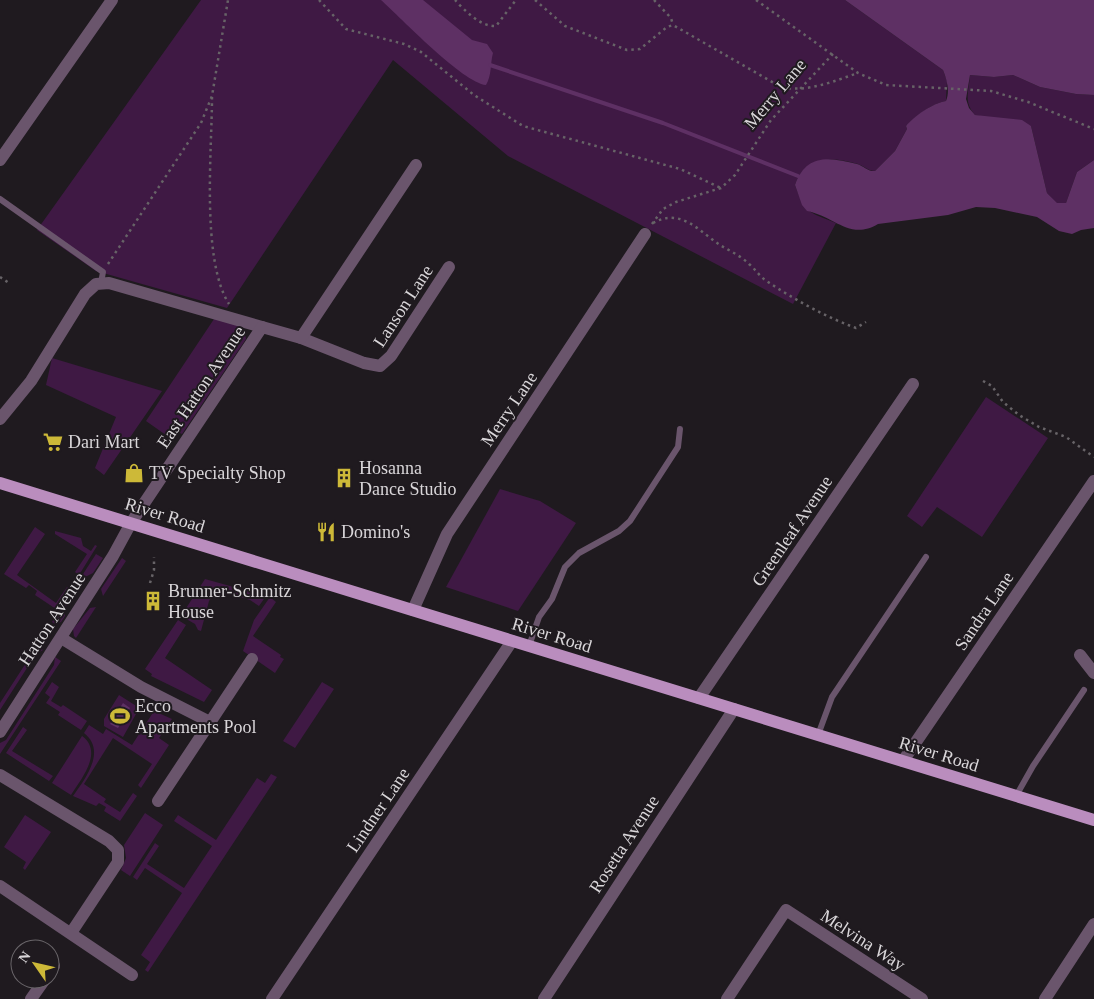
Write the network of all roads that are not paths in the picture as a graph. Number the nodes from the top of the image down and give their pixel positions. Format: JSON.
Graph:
{"nodes":[{"id":1,"x":112,"y":0,"type":"edge"},
{"id":2,"x":0,"y":160,"type":"edge"},
{"id":3,"x":416,"y":165,"type":"dead end"},
{"id":4,"x":0,"y":199,"type":"edge"},
{"id":5,"x":649,"y":229,"type":"road end"},
{"id":6,"x":449,"y":267,"type":"dead end"},
{"id":7,"x":102,"y":277,"type":"junction"},
{"id":8,"x":262,"y":327,"type":"junction"},
{"id":9,"x":301,"y":338,"type":"junction"},
{"id":10,"x":913,"y":384,"type":"dead end"},
{"id":11,"x":0,"y":420,"type":"edge"},
{"id":12,"x":680,"y":429,"type":"dead end"},
{"id":13,"x":1094,"y":481,"type":"edge"},
{"id":14,"x":0,"y":483,"type":"edge"},
{"id":15,"x":131,"y":523,"type":"junction"},
{"id":16,"x":926,"y":557,"type":"dead end"},
{"id":17,"x":413,"y":610,"type":"junction"},
{"id":18,"x":61,"y":638,"type":"junction"},
{"id":19,"x":512,"y":641,"type":"junction"},
{"id":20,"x":529,"y":646,"type":"junction"},
{"id":21,"x":1080,"y":655,"type":"dead end"},
{"id":22,"x":252,"y":659,"type":"dead end"},
{"id":23,"x":1094,"y":673,"type":"edge"},
{"id":24,"x":1084,"y":690,"type":"dead end"},
{"id":25,"x":700,"y":698,"type":"junction"},
{"id":26,"x":734,"y":709,"type":"junction"},
{"id":27,"x":210,"y":722,"type":"junction"},
{"id":28,"x":0,"y":732,"type":"edge"},
{"id":29,"x":818,"y":735,"type":"junction"},
{"id":30,"x":904,"y":761,"type":"junction"},
{"id":31,"x":0,"y":775,"type":"edge"},
{"id":32,"x":1016,"y":796,"type":"junction"},
{"id":33,"x":158,"y":801,"type":"dead end"},
{"id":34,"x":1094,"y":820,"type":"edge"},
{"id":35,"x":0,"y":886,"type":"edge"},
{"id":36,"x":1094,"y":924,"type":"edge"},
{"id":37,"x":71,"y":933,"type":"junction"},
{"id":38,"x":132,"y":975,"type":"dead end"},
{"id":39,"x":272,"y":999,"type":"edge"},
{"id":40,"x":544,"y":999,"type":"edge"},
{"id":41,"x":728,"y":999,"type":"edge"},
{"id":42,"x":922,"y":999,"type":"edge"},
{"id":43,"x":1045,"y":999,"type":"edge"}],
"edges":[{"from":1,"to":2,"type":"street"},
{"from":3,"to":9,"type":"street"},
{"from":4,"to":7,"type":"lane"},
{"from":5,"to":17,"type":"street","name":"Merry Lane"},
{"from":6,"to":9,"type":"street","name":"Lanson Lane"},
{"from":7,"to":8,"type":"street"},
{"from":7,"to":11,"type":"street"},
{"from":8,"to":9,"type":"street","name":"East Hatton Avenue"},
{"from":8,"to":15,"type":"street","name":"East Hatton Avenue"},
{"from":10,"to":25,"type":"street","name":"Greenleaf Avenue"},
{"from":12,"to":20,"type":"lane"},
{"from":13,"to":30,"type":"street","name":"Sandra Lane"},
{"from":14,"to":15,"type":"main road","name":"River Road"},
{"from":15,"to":17,"type":"main road","name":"River Road"},
{"from":15,"to":18,"type":"street","name":"Hatton Avenue"},
{"from":16,"to":29,"type":"lane"},
{"from":17,"to":19,"type":"main road","name":"River Road"},
{"from":18,"to":27,"type":"street"},
{"from":18,"to":28,"type":"street","name":"Hatton Avenue"},
{"from":19,"to":20,"type":"main road","name":"River Road"},
{"from":19,"to":39,"type":"street","name":"Lindner Lane"},
{"from":20,"to":25,"type":"main road","name":"River Road"},
{"from":21,"to":23,"type":"street"},
{"from":22,"to":27,"type":"street"},
{"from":24,"to":32,"type":"lane"},
{"from":25,"to":26,"type":"main road","name":"River Road"},
{"from":26,"to":29,"type":"main road","name":"River Road"},
{"from":26,"to":40,"type":"street","name":"Rosetta Avenue"},
{"from":27,"to":33,"type":"street"},
{"from":29,"to":30,"type":"main road","name":"River Road"},
{"from":30,"to":32,"type":"main road","name":"River Road"},
{"from":31,"to":37,"type":"street"},
{"from":32,"to":34,"type":"main road","name":"River Road"},
{"from":35,"to":37,"type":"street"},
{"from":36,"to":43,"type":"street"},
{"from":37,"to":38,"type":"street"},
{"from":41,"to":42,"type":"street","name":"Melvina Way"}]}
